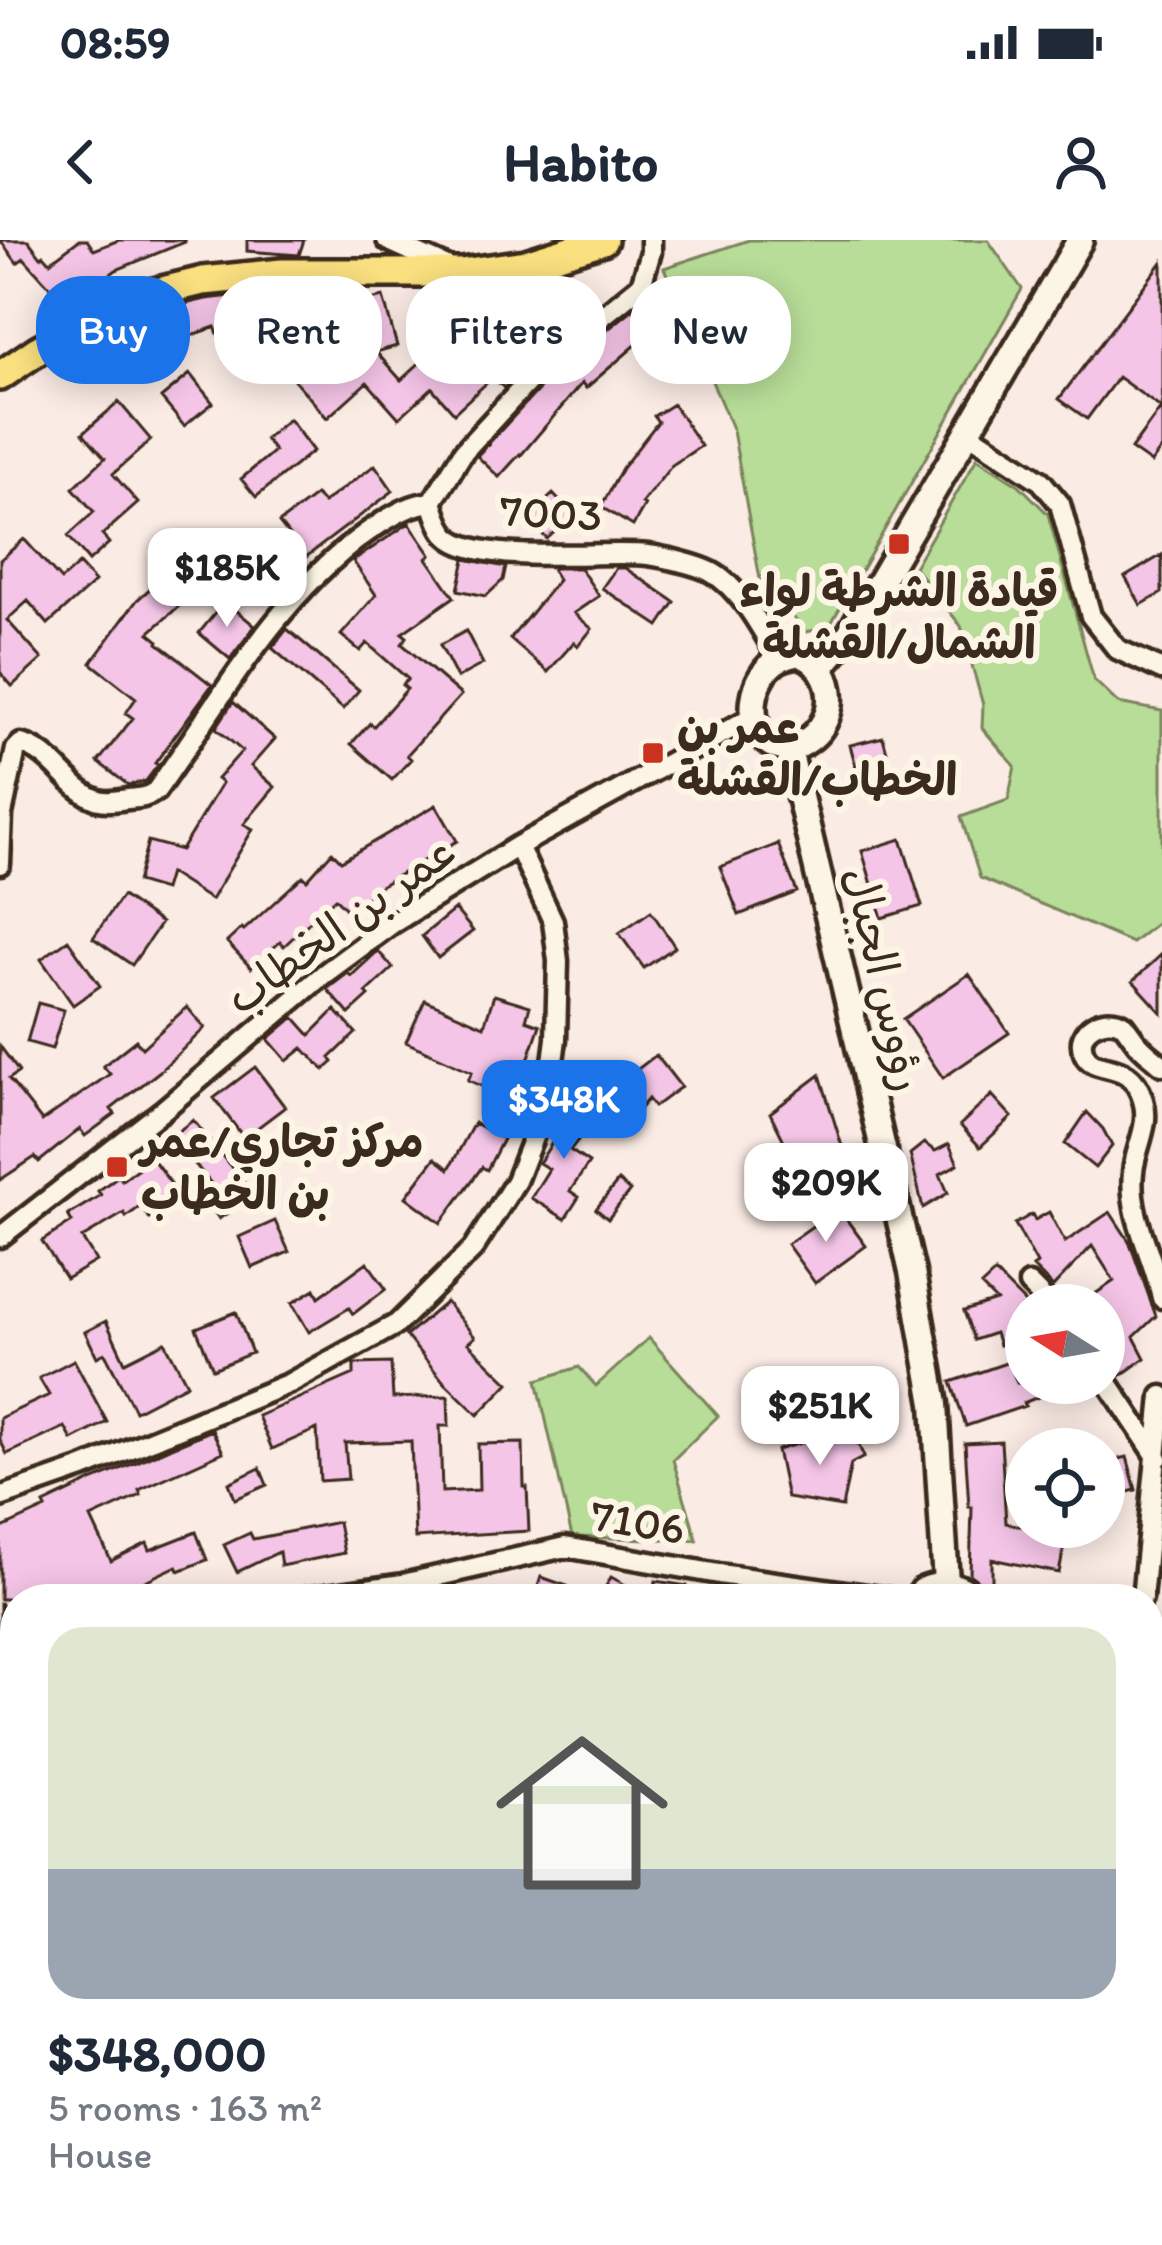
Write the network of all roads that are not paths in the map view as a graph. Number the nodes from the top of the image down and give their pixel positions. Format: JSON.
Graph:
{"nodes":[{"id":1,"x":387,"y":240,"type":"edge"},
{"id":2,"x":603,"y":240,"type":"edge"},
{"id":3,"x":651,"y":240,"type":"edge"},
{"id":4,"x":1080,"y":240,"type":"edge"},
{"id":5,"x":461,"y":273,"type":"junction"},
{"id":6,"x":0,"y":376,"type":"edge"},
{"id":7,"x":967,"y":432,"type":"junction"},
{"id":8,"x":432,"y":502,"type":"junction"},
{"id":9,"x":779,"y":659,"type":"junction"},
{"id":10,"x":821,"y":667,"type":"junction"},
{"id":11,"x":1162,"y":670,"type":"edge"},
{"id":12,"x":754,"y":716,"type":"junction"},
{"id":13,"x":789,"y":750,"type":"junction"},
{"id":14,"x":518,"y":846,"type":"junction"},
{"id":15,"x":0,"y":864,"type":"edge"},
{"id":16,"x":1162,"y":1065,"type":"edge"},
{"id":17,"x":0,"y":1237,"type":"edge"},
{"id":18,"x":1162,"y":1298,"type":"edge"},
{"id":19,"x":1162,"y":1396,"type":"edge"},
{"id":20,"x":1122,"y":1404,"type":"edge"},
{"id":21,"x":1158,"y":1458,"type":"junction"},
{"id":22,"x":0,"y":1497,"type":"edge"},
{"id":23,"x":946,"y":1583,"type":"joint"},
{"id":24,"x":403,"y":1584,"type":"edge"},
{"id":25,"x":790,"y":1584,"type":"edge"},
{"id":26,"x":943,"y":1584,"type":"edge"},
{"id":27,"x":1144,"y":1584,"type":"edge"}],
"edges":[{"from":1,"to":5,"type":"street"},
{"from":2,"to":5,"type":"main road"},
{"from":3,"to":8,"type":"street","name":"7003"},
{"from":4,"to":7,"type":"street"},
{"from":5,"to":6,"type":"main road"},
{"from":7,"to":10,"type":"street"},
{"from":7,"to":11,"type":"street"},
{"from":8,"to":9,"type":"street","name":"7003"},
{"from":8,"to":15,"type":"street"},
{"from":9,"to":10,"type":"street"},
{"from":9,"to":12,"type":"street"},
{"from":10,"to":13,"type":"street"},
{"from":12,"to":13,"type":"street"},
{"from":12,"to":14,"type":"street","name":"عمر بن الخطاب"},
{"from":13,"to":23,"type":"street","name":"رؤوس الجبال"},
{"from":14,"to":17,"type":"street","name":"عمر بن الخطاب"},
{"from":14,"to":22,"type":"street"},
{"from":16,"to":18,"type":"street"},
{"from":19,"to":21,"type":"street"},
{"from":20,"to":21,"type":"street"},
{"from":21,"to":27,"type":"street"},
{"from":23,"to":26,"type":"street"},
{"from":24,"to":25,"type":"street","name":"7106"}]}
